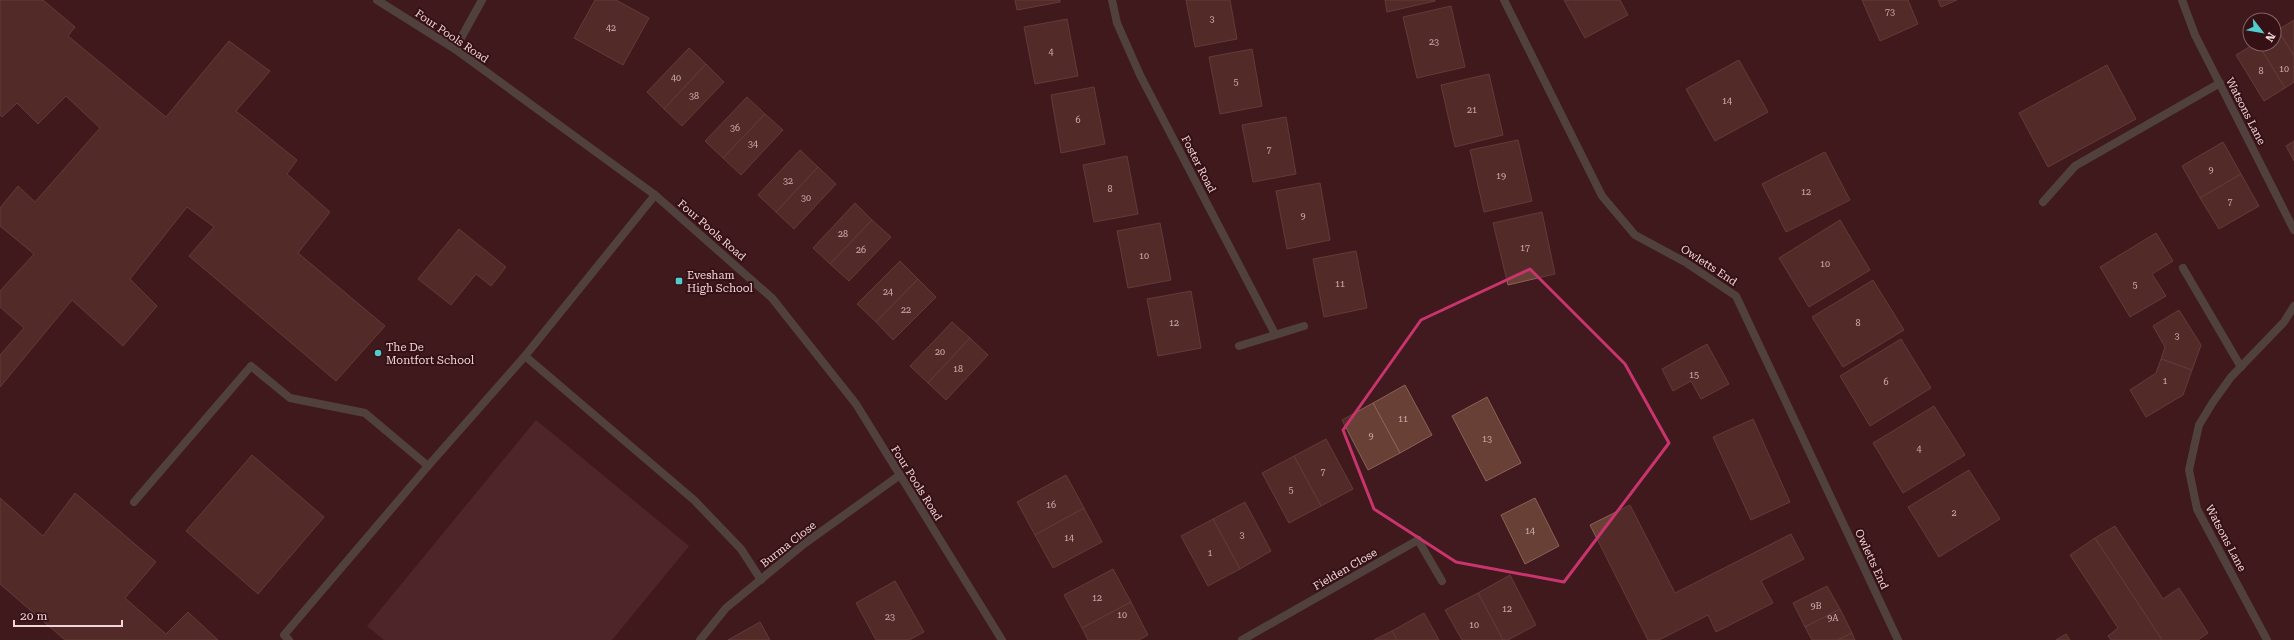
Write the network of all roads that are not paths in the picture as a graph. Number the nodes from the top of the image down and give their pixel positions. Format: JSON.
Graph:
{"nodes":[{"id":1,"x":377,"y":0,"type":"edge"},
{"id":2,"x":482,"y":0,"type":"edge"},
{"id":3,"x":1112,"y":0,"type":"edge"},
{"id":4,"x":1504,"y":0,"type":"edge"},
{"id":5,"x":2182,"y":0,"type":"edge"},
{"id":6,"x":455,"y":49,"type":"junction"},
{"id":7,"x":2220,"y":84,"type":"junction"},
{"id":8,"x":656,"y":195,"type":"junction"},
{"id":9,"x":2043,"y":202,"type":"dead end"},
{"id":10,"x":2294,"y":230,"type":"edge"},
{"id":11,"x":2183,"y":268,"type":"dead end"},
{"id":12,"x":2294,"y":306,"type":"edge"},
{"id":13,"x":1304,"y":326,"type":"dead end"},
{"id":14,"x":1275,"y":334,"type":"junction"},
{"id":15,"x":1239,"y":346,"type":"dead end"},
{"id":16,"x":525,"y":356,"type":"junction"},
{"id":17,"x":2241,"y":367,"type":"junction"},
{"id":18,"x":428,"y":466,"type":"junction"},
{"id":19,"x":900,"y":475,"type":"junction"},
{"id":20,"x":134,"y":502,"type":"dead end"},
{"id":21,"x":761,"y":580,"type":"junction"},
{"id":22,"x":1442,"y":581,"type":"dead end"},
{"id":23,"x":289,"y":640,"type":"edge"},
{"id":24,"x":700,"y":640,"type":"edge"},
{"id":25,"x":1002,"y":640,"type":"edge"},
{"id":26,"x":1242,"y":640,"type":"edge"},
{"id":27,"x":1898,"y":640,"type":"edge"},
{"id":28,"x":2267,"y":640,"type":"edge"}],
"edges":[{"from":1,"to":6,"type":"street","name":"Four Pools Road"},
{"from":2,"to":6,"type":"street"},
{"from":3,"to":14,"type":"street","name":"Foster Road"},
{"from":4,"to":27,"type":"street","name":"Owletts End"},
{"from":5,"to":7,"type":"street","name":"Watsons Lane"},
{"from":6,"to":8,"type":"street","name":"Four Pools Road"},
{"from":7,"to":9,"type":"street"},
{"from":7,"to":10,"type":"street","name":"Watsons Lane"},
{"from":8,"to":16,"type":"street"},
{"from":8,"to":19,"type":"street","name":"Four Pools Road"},
{"from":11,"to":17,"type":"street"},
{"from":12,"to":17,"type":"street","name":"Watsons Lane"},
{"from":13,"to":14,"type":"street"},
{"from":14,"to":15,"type":"street"},
{"from":16,"to":18,"type":"street"},
{"from":16,"to":21,"type":"street"},
{"from":17,"to":28,"type":"street","name":"Watsons Lane"},
{"from":18,"to":20,"type":"street"},
{"from":18,"to":23,"type":"street"},
{"from":19,"to":21,"type":"street","name":"Burma Close"},
{"from":19,"to":25,"type":"street","name":"Four Pools Road"},
{"from":21,"to":24,"type":"street","name":"Burma Close"},
{"from":22,"to":26,"type":"street","name":"Fielden Close"}]}
